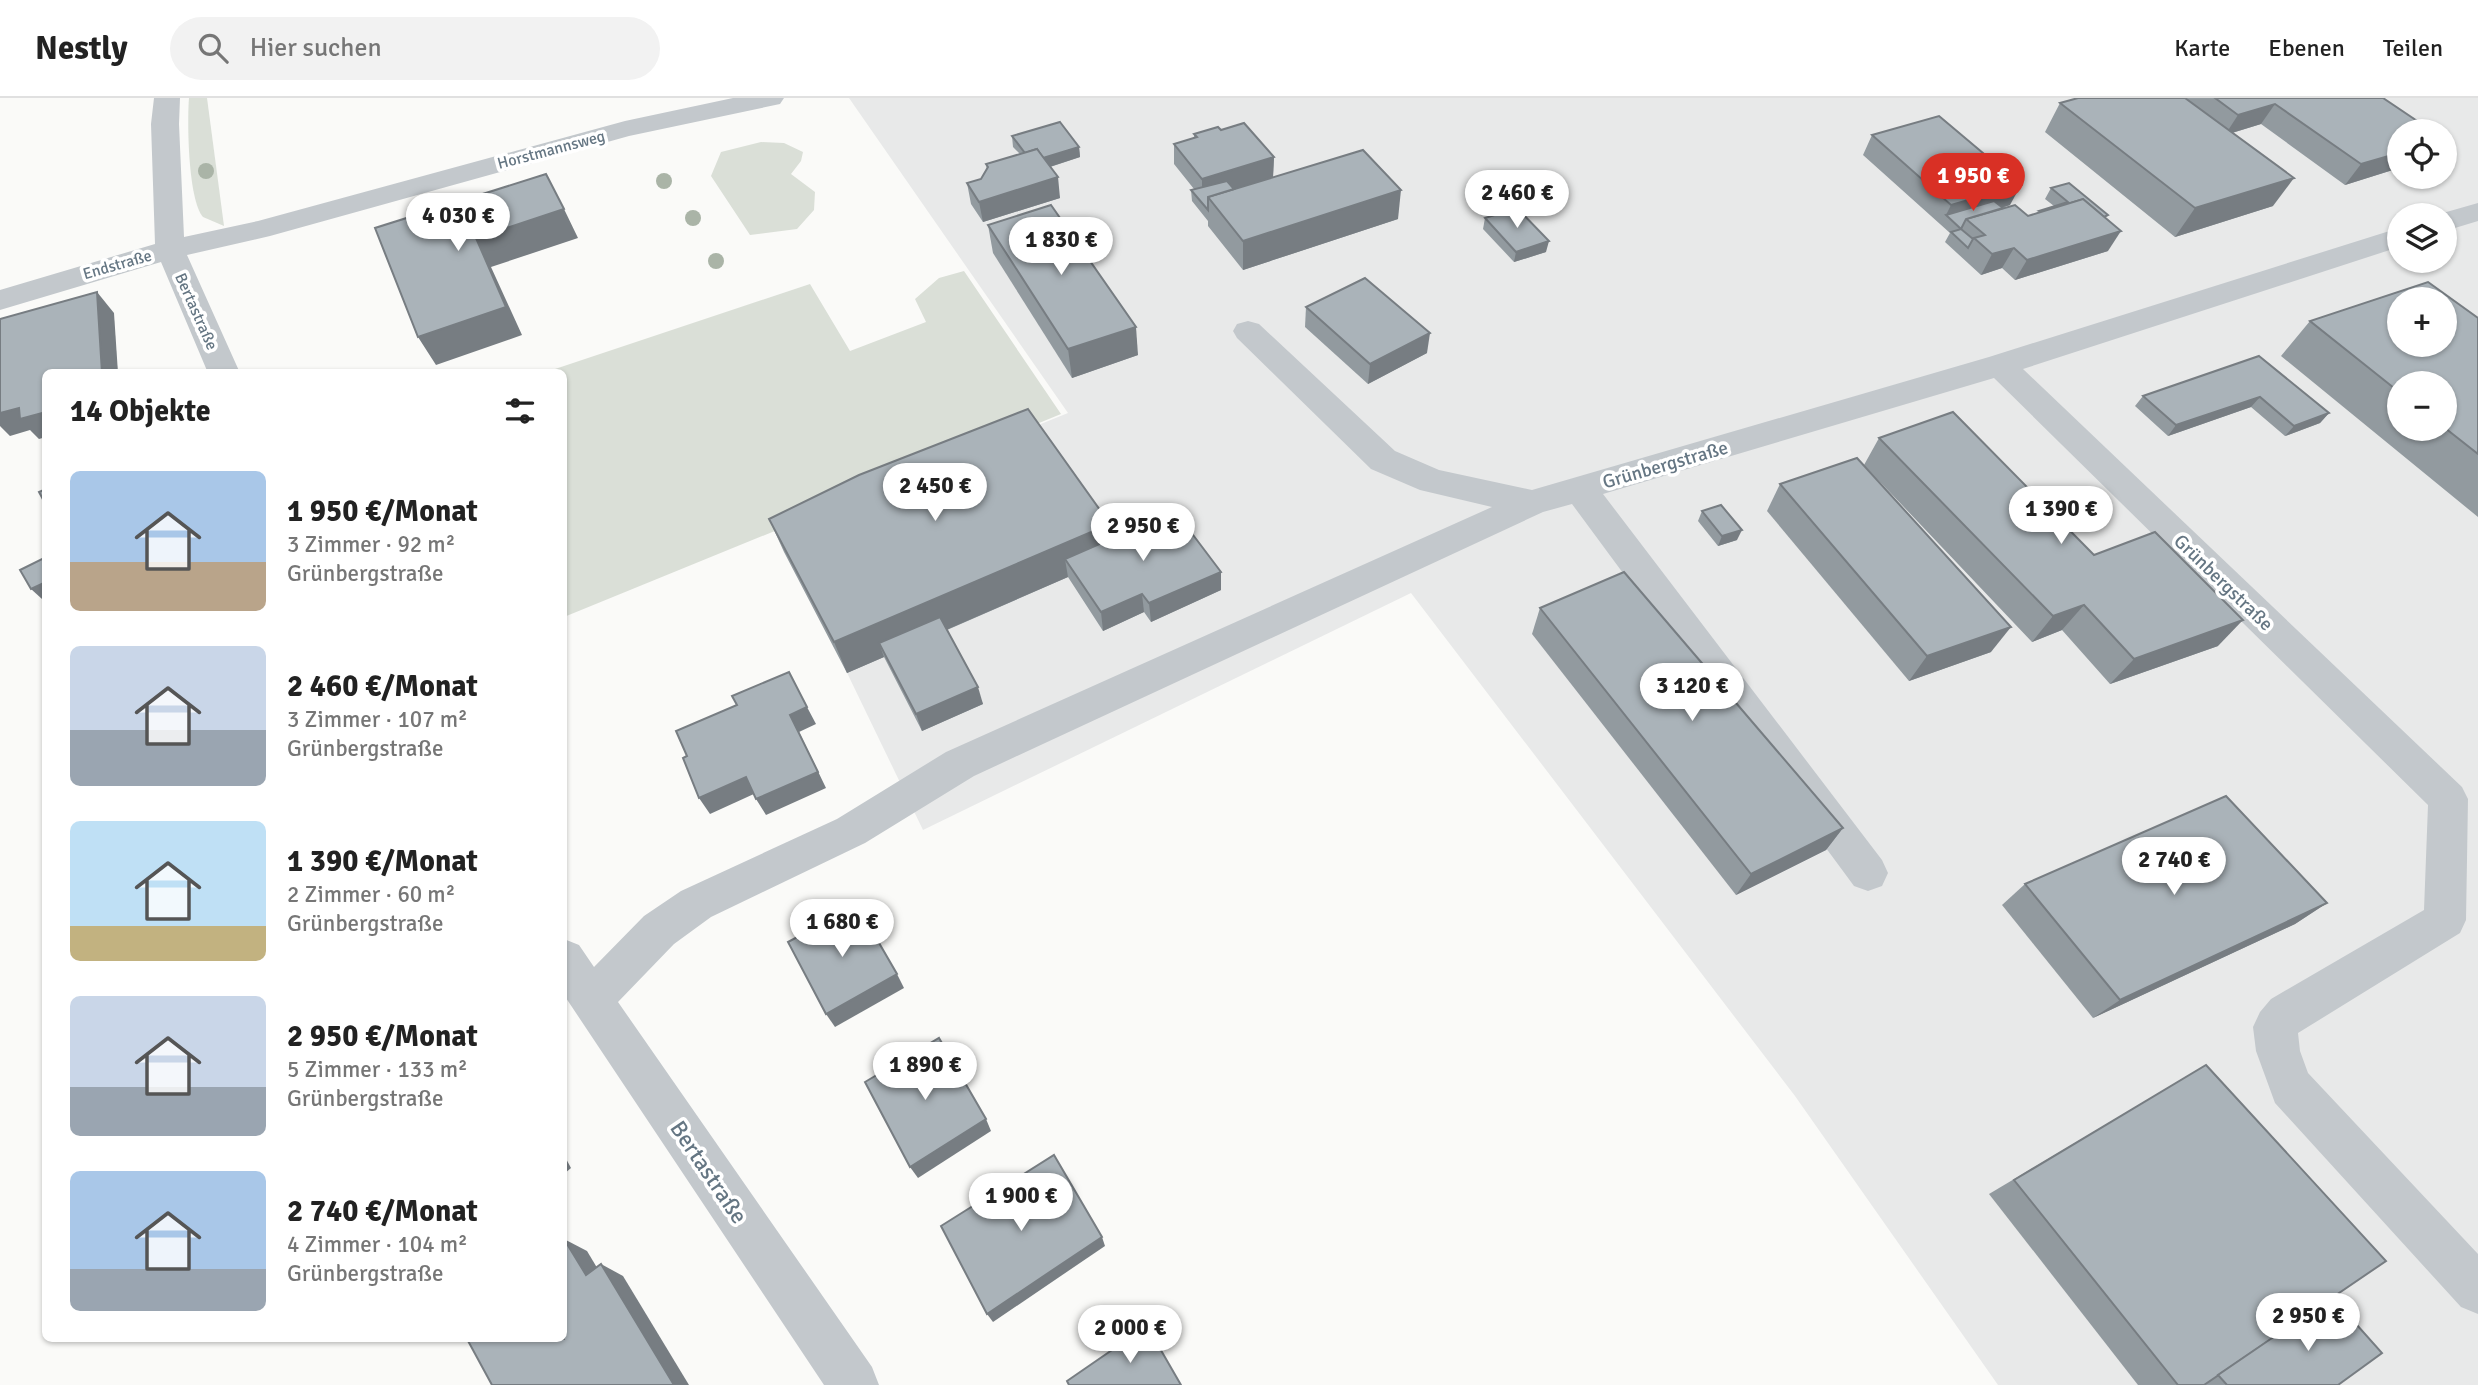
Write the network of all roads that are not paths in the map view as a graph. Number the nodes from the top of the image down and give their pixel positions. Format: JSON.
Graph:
{"nodes":[{"id":1,"x":167,"y":98,"type":"edge"},
{"id":2,"x":771,"y":98,"type":"edge"},
{"id":3,"x":2478,"y":212,"type":"edge"},
{"id":4,"x":2457,"y":218,"type":"edge"},
{"id":5,"x":2387,"y":241,"type":"edge"},
{"id":6,"x":170,"y":249,"type":"junction"},
{"id":7,"x":0,"y":300,"type":"edge"},
{"id":8,"x":1248,"y":331,"type":"dead end"},
{"id":9,"x":2000,"y":365,"type":"junction"},
{"id":10,"x":222,"y":369,"type":"edge"},
{"id":11,"x":1580,"y":489,"type":"junction"},
{"id":12,"x":1532,"y":503,"type":"junction"},
{"id":13,"x":1868,"y":873,"type":"dead end"},
{"id":14,"x":567,"y":964,"type":"edge"},
{"id":15,"x":591,"y":1000,"type":"junction"},
{"id":16,"x":2478,"y":1290,"type":"edge"},
{"id":17,"x":854,"y":1385,"type":"edge"}],
"edges":[{"from":1,"to":6,"type":"street","name":"Endstraße"},
{"from":2,"to":6,"type":"street","name":"Horstmannsweg"},
{"from":3,"to":4,"type":"street"},
{"from":5,"to":9,"type":"street","name":"Grünbergstraße"},
{"from":6,"to":7,"type":"street","name":"Endstraße"},
{"from":6,"to":10,"type":"street","name":"Bertastraße"},
{"from":8,"to":12,"type":"street"},
{"from":9,"to":11,"type":"street","name":"Grünbergstraße"},
{"from":9,"to":16,"type":"street","name":"Grünbergstraße"},
{"from":11,"to":12,"type":"street","name":"Grünbergstraße"},
{"from":11,"to":13,"type":"street"},
{"from":12,"to":15,"type":"street","name":"Grünbergstraße"},
{"from":14,"to":15,"type":"street","name":"Bertastraße"},
{"from":15,"to":17,"type":"street","name":"Bertastraße"}]}
